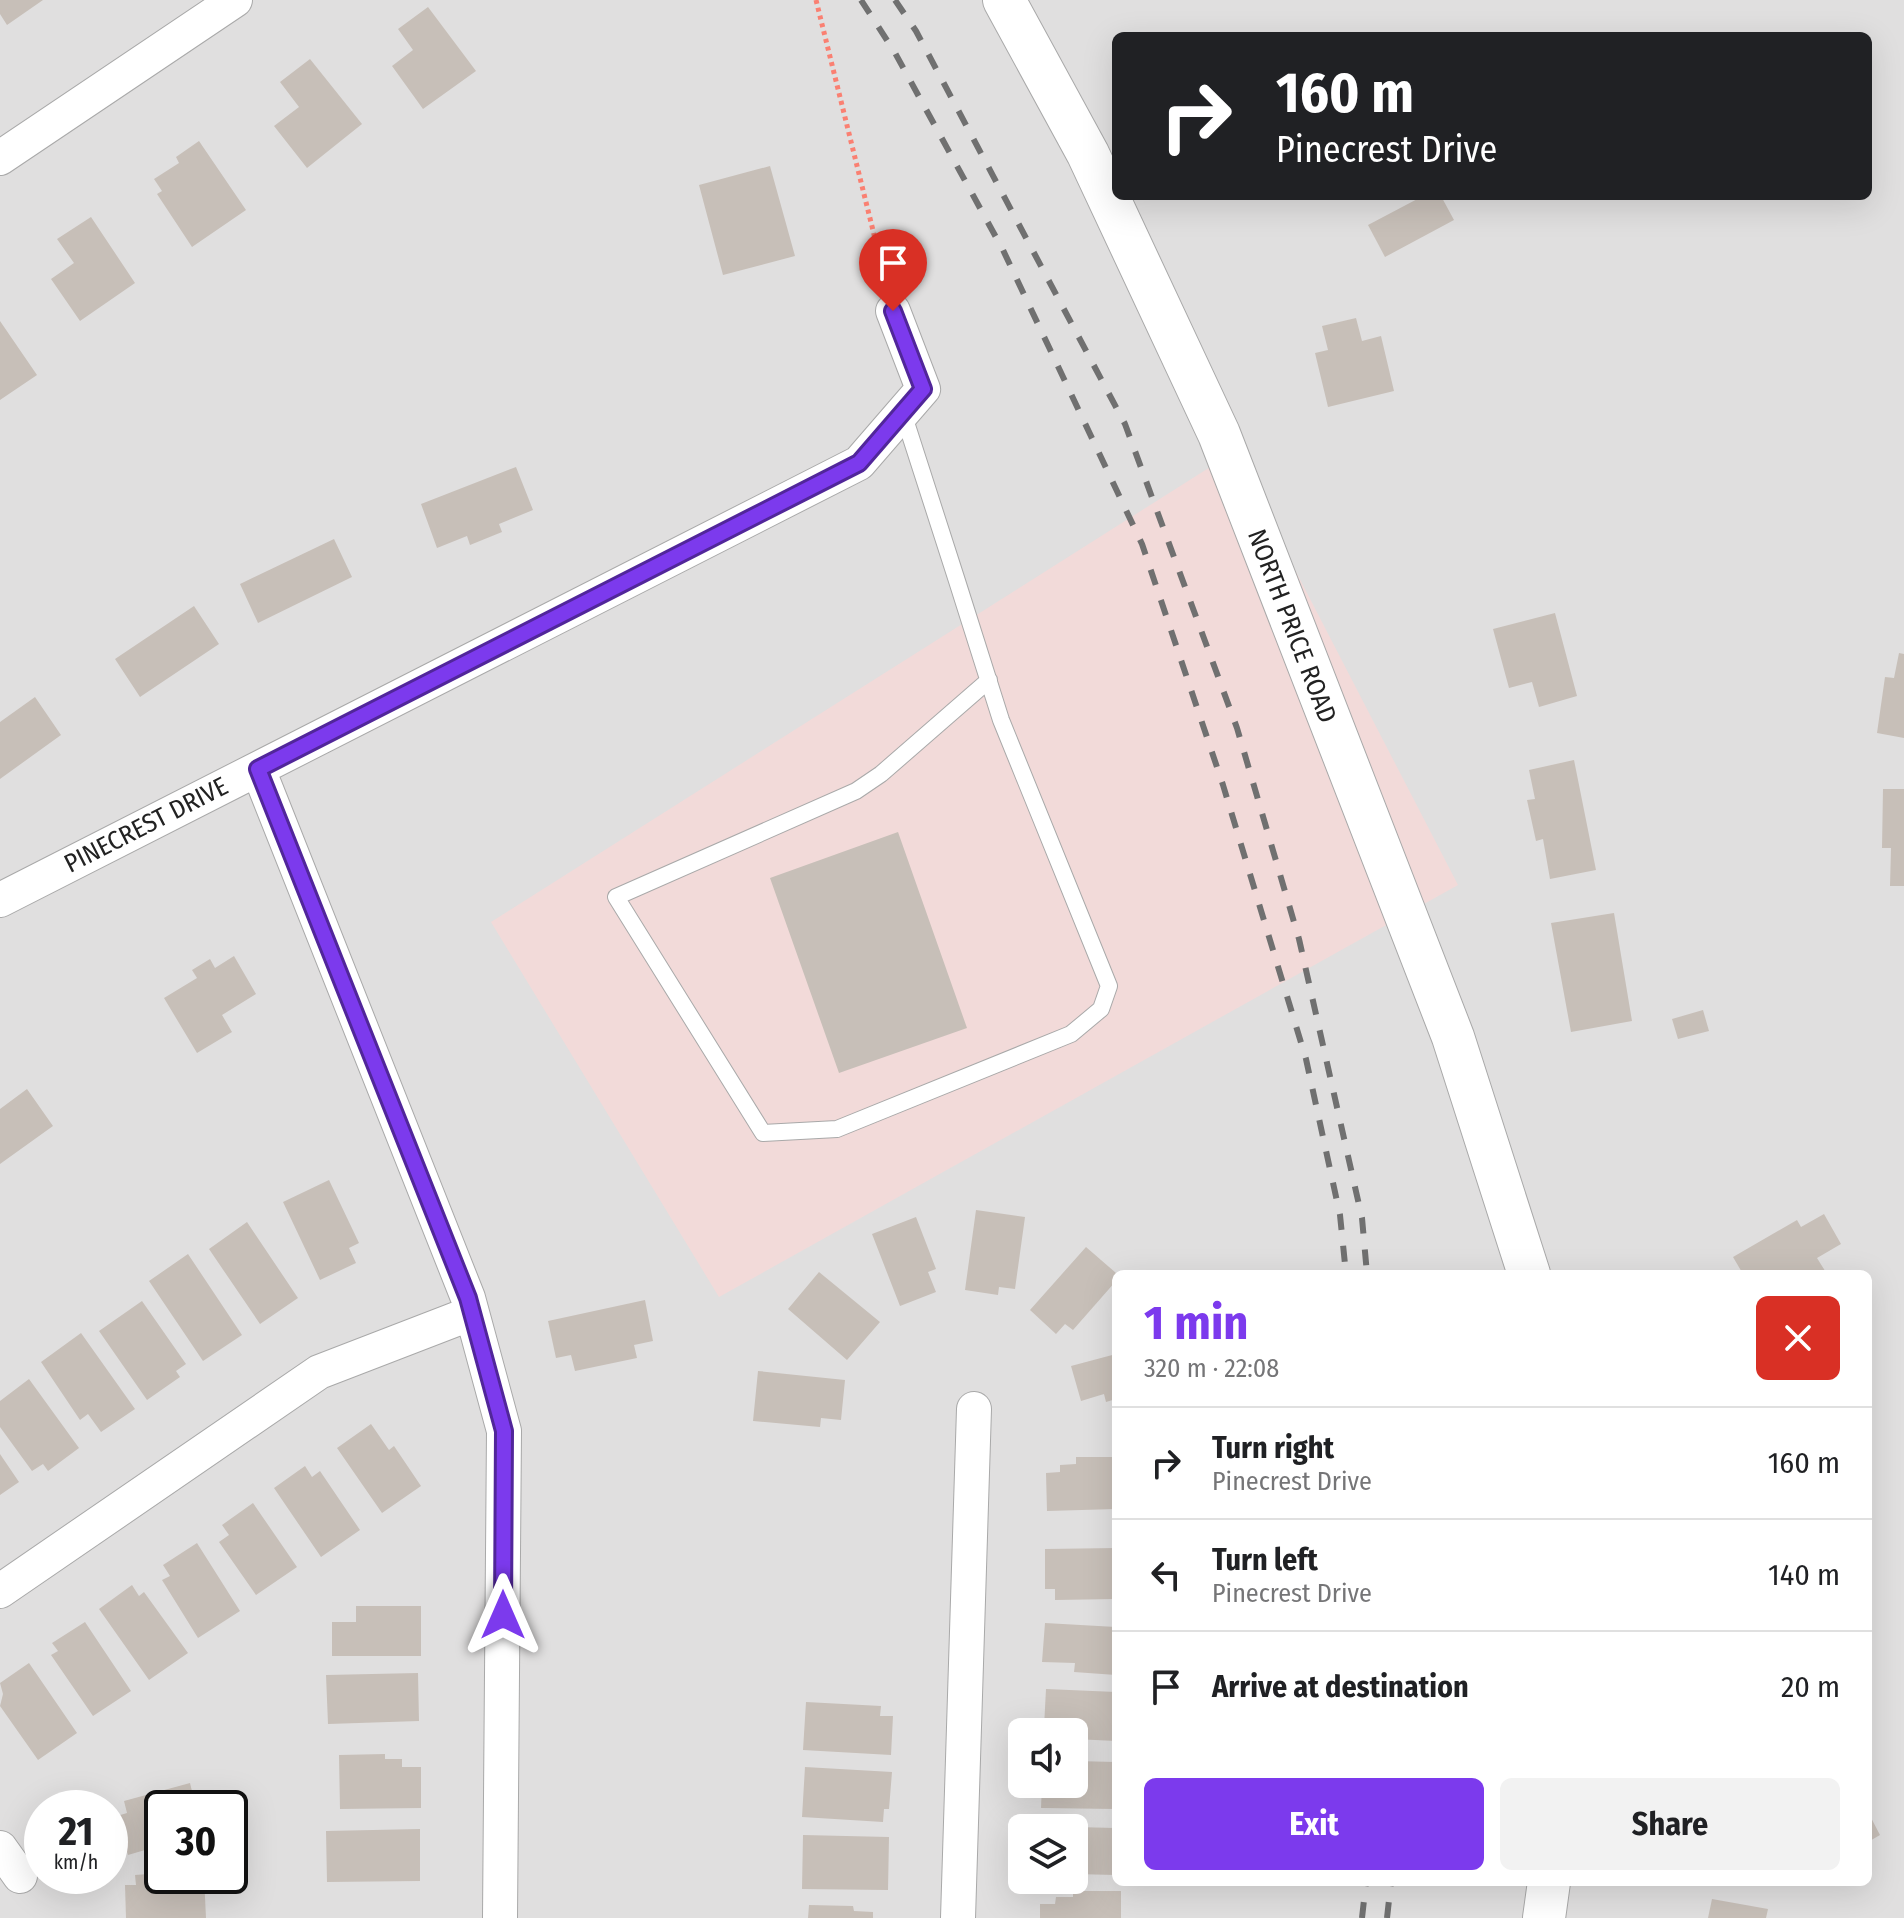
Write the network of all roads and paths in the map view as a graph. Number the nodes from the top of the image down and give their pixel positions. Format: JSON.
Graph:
{"nodes":[{"id":1,"x":235,"y":0,"type":"edge"},
{"id":2,"x":816,"y":0,"type":"edge"},
{"id":3,"x":1004,"y":0,"type":"edge"},
{"id":4,"x":0,"y":158,"type":"edge"},
{"id":5,"x":893,"y":311,"type":"joint"},
{"id":6,"x":903,"y":412,"type":"junction"},
{"id":7,"x":989,"y":680,"type":"junction"},
{"id":8,"x":258,"y":769,"type":"junction"},
{"id":9,"x":0,"y":900,"type":"edge"},
{"id":10,"x":1528,"y":1270,"type":"edge"},
{"id":11,"x":472,"y":1313,"type":"junction"},
{"id":12,"x":974,"y":1409,"type":"dead end"},
{"id":13,"x":0,"y":1591,"type":"edge"},
{"id":14,"x":0,"y":1848,"type":"edge"},
{"id":15,"x":20,"y":1876,"type":"dead end"},
{"id":16,"x":1548,"y":1886,"type":"edge"},
{"id":17,"x":500,"y":1918,"type":"edge"},
{"id":18,"x":958,"y":1918,"type":"edge"},
{"id":19,"x":1544,"y":1918,"type":"edge"}],
"edges":[{"from":1,"to":4,"type":"street"},
{"from":2,"to":5,"type":"path"},
{"from":3,"to":10,"type":"street","name":"NORTH PRICE ROAD"},
{"from":5,"to":6,"type":"street","name":"PINECREST DRIVE"},
{"from":6,"to":7,"type":"lane"},
{"from":6,"to":8,"type":"street","name":"PINECREST DRIVE"},
{"from":7,"to":7,"type":"lane"},
{"from":8,"to":9,"type":"street","name":"PINECREST DRIVE"},
{"from":8,"to":11,"type":"street"},
{"from":11,"to":13,"type":"street"},
{"from":11,"to":17,"type":"street"},
{"from":12,"to":18,"type":"street"},
{"from":14,"to":15,"type":"street"},
{"from":16,"to":19,"type":"street"}]}
